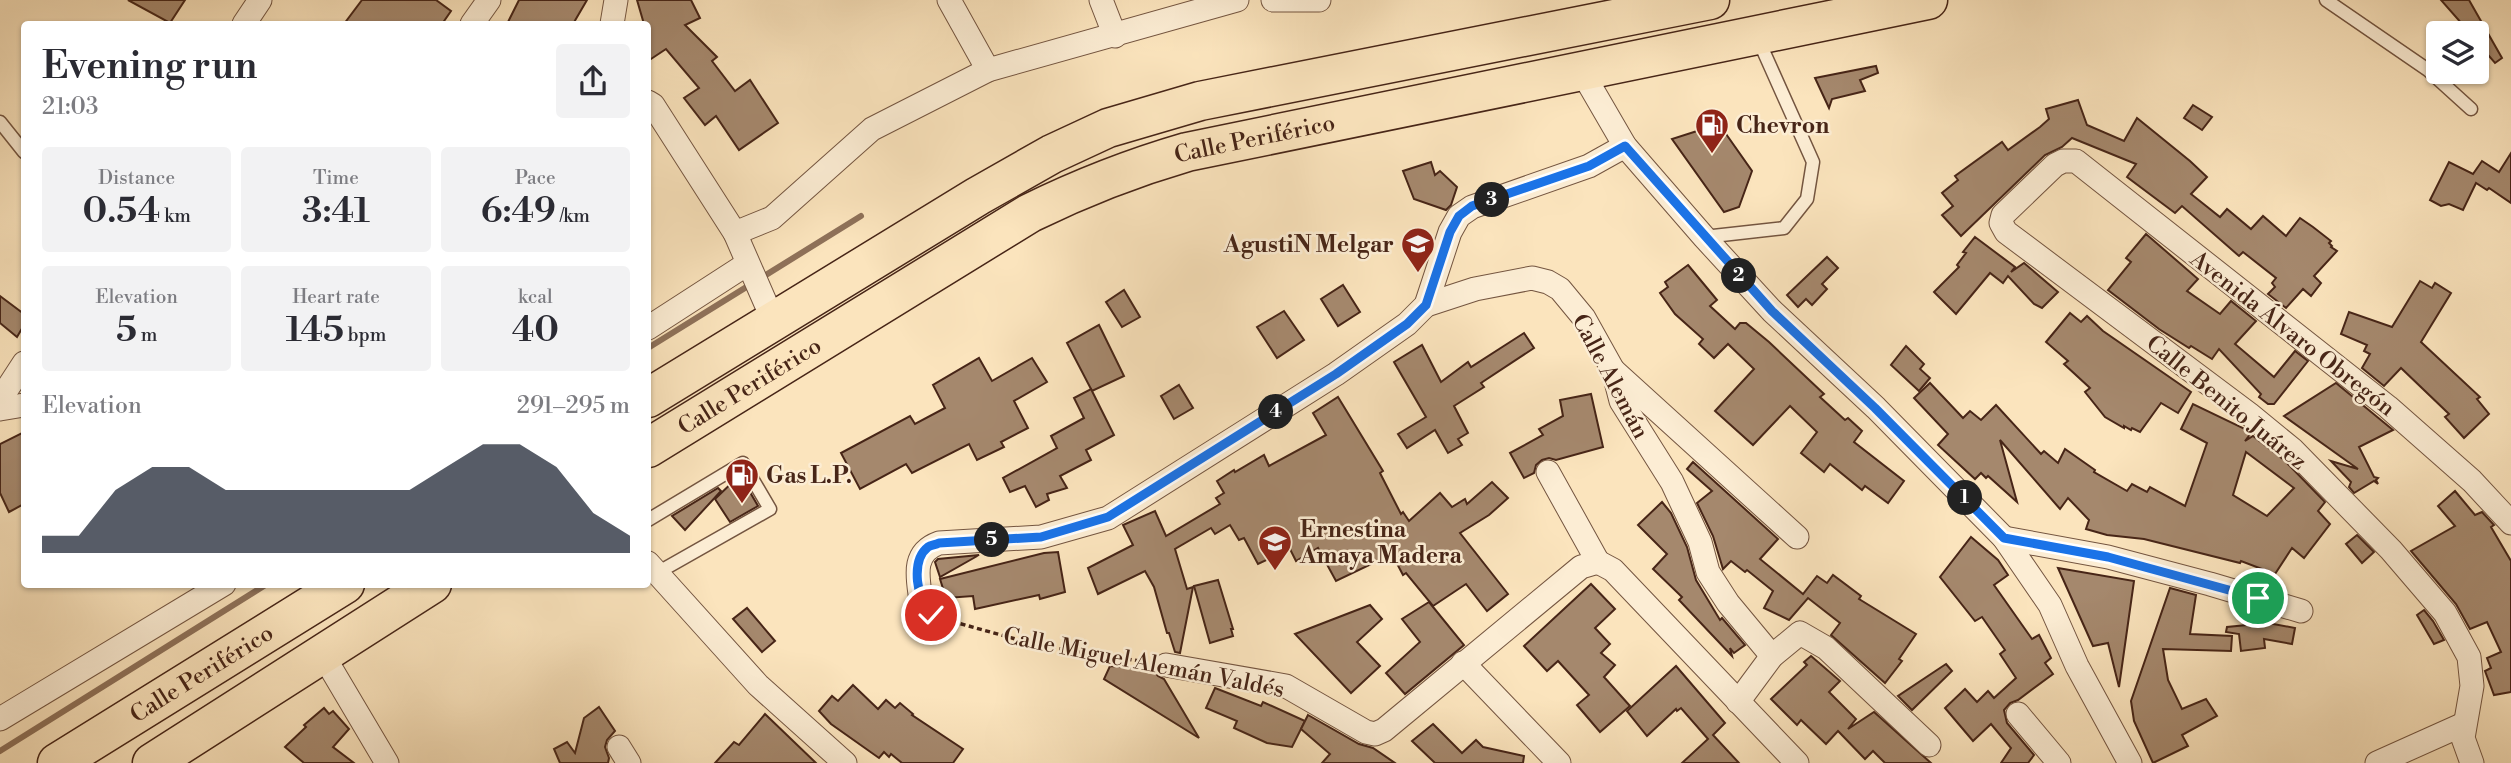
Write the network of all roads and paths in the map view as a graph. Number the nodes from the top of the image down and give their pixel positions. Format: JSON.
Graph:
{"nodes":[{"id":1,"x":260,"y":0,"type":"edge"},
{"id":2,"x":489,"y":0,"type":"edge"},
{"id":3,"x":616,"y":0,"type":"edge"},
{"id":4,"x":949,"y":0,"type":"edge"},
{"id":5,"x":1101,"y":0,"type":"edge"},
{"id":6,"x":1237,"y":0,"type":"edge"},
{"id":7,"x":1273,"y":0,"type":"edge"},
{"id":8,"x":1319,"y":0,"type":"edge"},
{"id":9,"x":1710,"y":0,"type":"edge"},
{"id":10,"x":1928,"y":0,"type":"edge"},
{"id":11,"x":2326,"y":0,"type":"edge"},
{"id":12,"x":246,"y":21,"type":"edge"},
{"id":13,"x":474,"y":21,"type":"edge"},
{"id":14,"x":612,"y":21,"type":"edge"},
{"id":15,"x":1115,"y":36,"type":"junction"},
{"id":16,"x":1756,"y":36,"type":"junction"},
{"id":17,"x":988,"y":70,"type":"junction"},
{"id":18,"x":1582,"y":72,"type":"junction"},
{"id":19,"x":651,"y":104,"type":"edge"},
{"id":20,"x":2472,"y":109,"type":"dead end"},
{"id":21,"x":0,"y":122,"type":"edge"},
{"id":22,"x":1625,"y":146,"type":"junction"},
{"id":23,"x":21,"y":148,"type":"edge"},
{"id":24,"x":2063,"y":161,"type":"joint"},
{"id":25,"x":735,"y":233,"type":"junction"},
{"id":26,"x":1704,"y":237,"type":"junction"},
{"id":27,"x":749,"y":269,"type":"junction"},
{"id":28,"x":1426,"y":305,"type":"junction"},
{"id":29,"x":768,"y":309,"type":"junction"},
{"id":30,"x":651,"y":326,"type":"edge"},
{"id":31,"x":21,"y":368,"type":"edge"},
{"id":32,"x":1614,"y":370,"type":"junction"},
{"id":33,"x":651,"y":396,"type":"edge"},
{"id":34,"x":0,"y":400,"type":"edge"},
{"id":35,"x":21,"y":406,"type":"edge"},
{"id":36,"x":0,"y":409,"type":"edge"},
{"id":37,"x":651,"y":446,"type":"edge"},
{"id":38,"x":1548,"y":472,"type":"dead end"},
{"id":39,"x":651,"y":518,"type":"edge"},
{"id":40,"x":2511,"y":523,"type":"edge"},
{"id":41,"x":1797,"y":537,"type":"dead end"},
{"id":42,"x":2004,"y":538,"type":"junction"},
{"id":43,"x":1598,"y":562,"type":"junction"},
{"id":44,"x":652,"y":568,"type":"edge"},
{"id":45,"x":217,"y":588,"type":"edge"},
{"id":46,"x":339,"y":588,"type":"edge"},
{"id":47,"x":426,"y":588,"type":"edge"},
{"id":48,"x":921,"y":601,"type":"joint"},
{"id":49,"x":2301,"y":611,"type":"dead end"},
{"id":50,"x":323,"y":655,"type":"junction"},
{"id":51,"x":1772,"y":656,"type":"junction"},
{"id":52,"x":1463,"y":663,"type":"junction"},
{"id":53,"x":1166,"y":665,"type":"joint"},
{"id":54,"x":1738,"y":702,"type":"junction"},
{"id":55,"x":2018,"y":714,"type":"dead end"},
{"id":56,"x":0,"y":719,"type":"edge"},
{"id":57,"x":2464,"y":724,"type":"junction"},
{"id":58,"x":1929,"y":745,"type":"dead end"},
{"id":59,"x":57,"y":763,"type":"edge"},
{"id":60,"x":152,"y":763,"type":"edge"},
{"id":61,"x":387,"y":763,"type":"edge"},
{"id":62,"x":845,"y":763,"type":"edge"},
{"id":63,"x":1559,"y":763,"type":"edge"},
{"id":64,"x":1797,"y":763,"type":"edge"},
{"id":65,"x":2059,"y":763,"type":"edge"},
{"id":66,"x":2130,"y":763,"type":"edge"},
{"id":67,"x":2377,"y":763,"type":"edge"},
{"id":68,"x":2472,"y":763,"type":"edge"}],
"edges":[{"from":1,"to":12,"type":"street"},
{"from":2,"to":13,"type":"street"},
{"from":3,"to":14,"type":"street"},
{"from":4,"to":17,"type":"street"},
{"from":5,"to":15,"type":"street"},
{"from":6,"to":15,"type":"street"},
{"from":7,"to":8,"type":"street"},
{"from":9,"to":29,"type":"highway","name":"Calle Periférico"},
{"from":10,"to":16,"type":"highway","name":"Calle Periférico"},
{"from":11,"to":20,"type":"lane"},
{"from":15,"to":17,"type":"street"},
{"from":16,"to":18,"type":"highway","name":"Calle Periférico"},
{"from":16,"to":26,"type":"lane"},
{"from":17,"to":25,"type":"street"},
{"from":18,"to":22,"type":"street"},
{"from":18,"to":37,"type":"highway","name":"Calle Periférico"},
{"from":19,"to":25,"type":"street"},
{"from":21,"to":23,"type":"lane"},
{"from":22,"to":26,"type":"street"},
{"from":22,"to":28,"type":"street"},
{"from":24,"to":40,"type":"street","name":"Avenida Álvaro Obregón"},
{"from":24,"to":57,"type":"street","name":"Calle Benito Juárez"},
{"from":25,"to":27,"type":"street"},
{"from":26,"to":42,"type":"street"},
{"from":27,"to":29,"type":"street"},
{"from":27,"to":30,"type":"street"},
{"from":28,"to":32,"type":"street","name":"Calle Alemán"},
{"from":28,"to":48,"type":"street"},
{"from":29,"to":33,"type":"highway","name":"Calle Periférico"},
{"from":31,"to":34,"type":"street"},
{"from":32,"to":41,"type":"street"},
{"from":32,"to":51,"type":"street","name":"Calle Alemán"},
{"from":35,"to":36,"type":"street"},
{"from":38,"to":43,"type":"street"},
{"from":39,"to":44,"type":"lane"},
{"from":42,"to":49,"type":"street"},
{"from":42,"to":66,"type":"street"},
{"from":43,"to":52,"type":"street","name":"Calle Miguel Alemán Valdés"},
{"from":43,"to":54,"type":"street"},
{"from":44,"to":62,"type":"street"},
{"from":45,"to":56,"type":"street"},
{"from":46,"to":59,"type":"highway","name":"Calle Periférico"},
{"from":47,"to":50,"type":"highway"},
{"from":48,"to":53,"type":"path","name":"Calle Miguel Alemán Valdés"},
{"from":50,"to":60,"type":"highway"},
{"from":50,"to":61,"type":"street"},
{"from":51,"to":54,"type":"street"},
{"from":51,"to":58,"type":"street"},
{"from":52,"to":53,"type":"street","name":"Calle Miguel Alemán Valdés"},
{"from":52,"to":63,"type":"street"},
{"from":54,"to":64,"type":"street"},
{"from":55,"to":65,"type":"street"},
{"from":57,"to":67,"type":"street"},
{"from":57,"to":68,"type":"street","name":"Calle Benito Juárez"}]}
